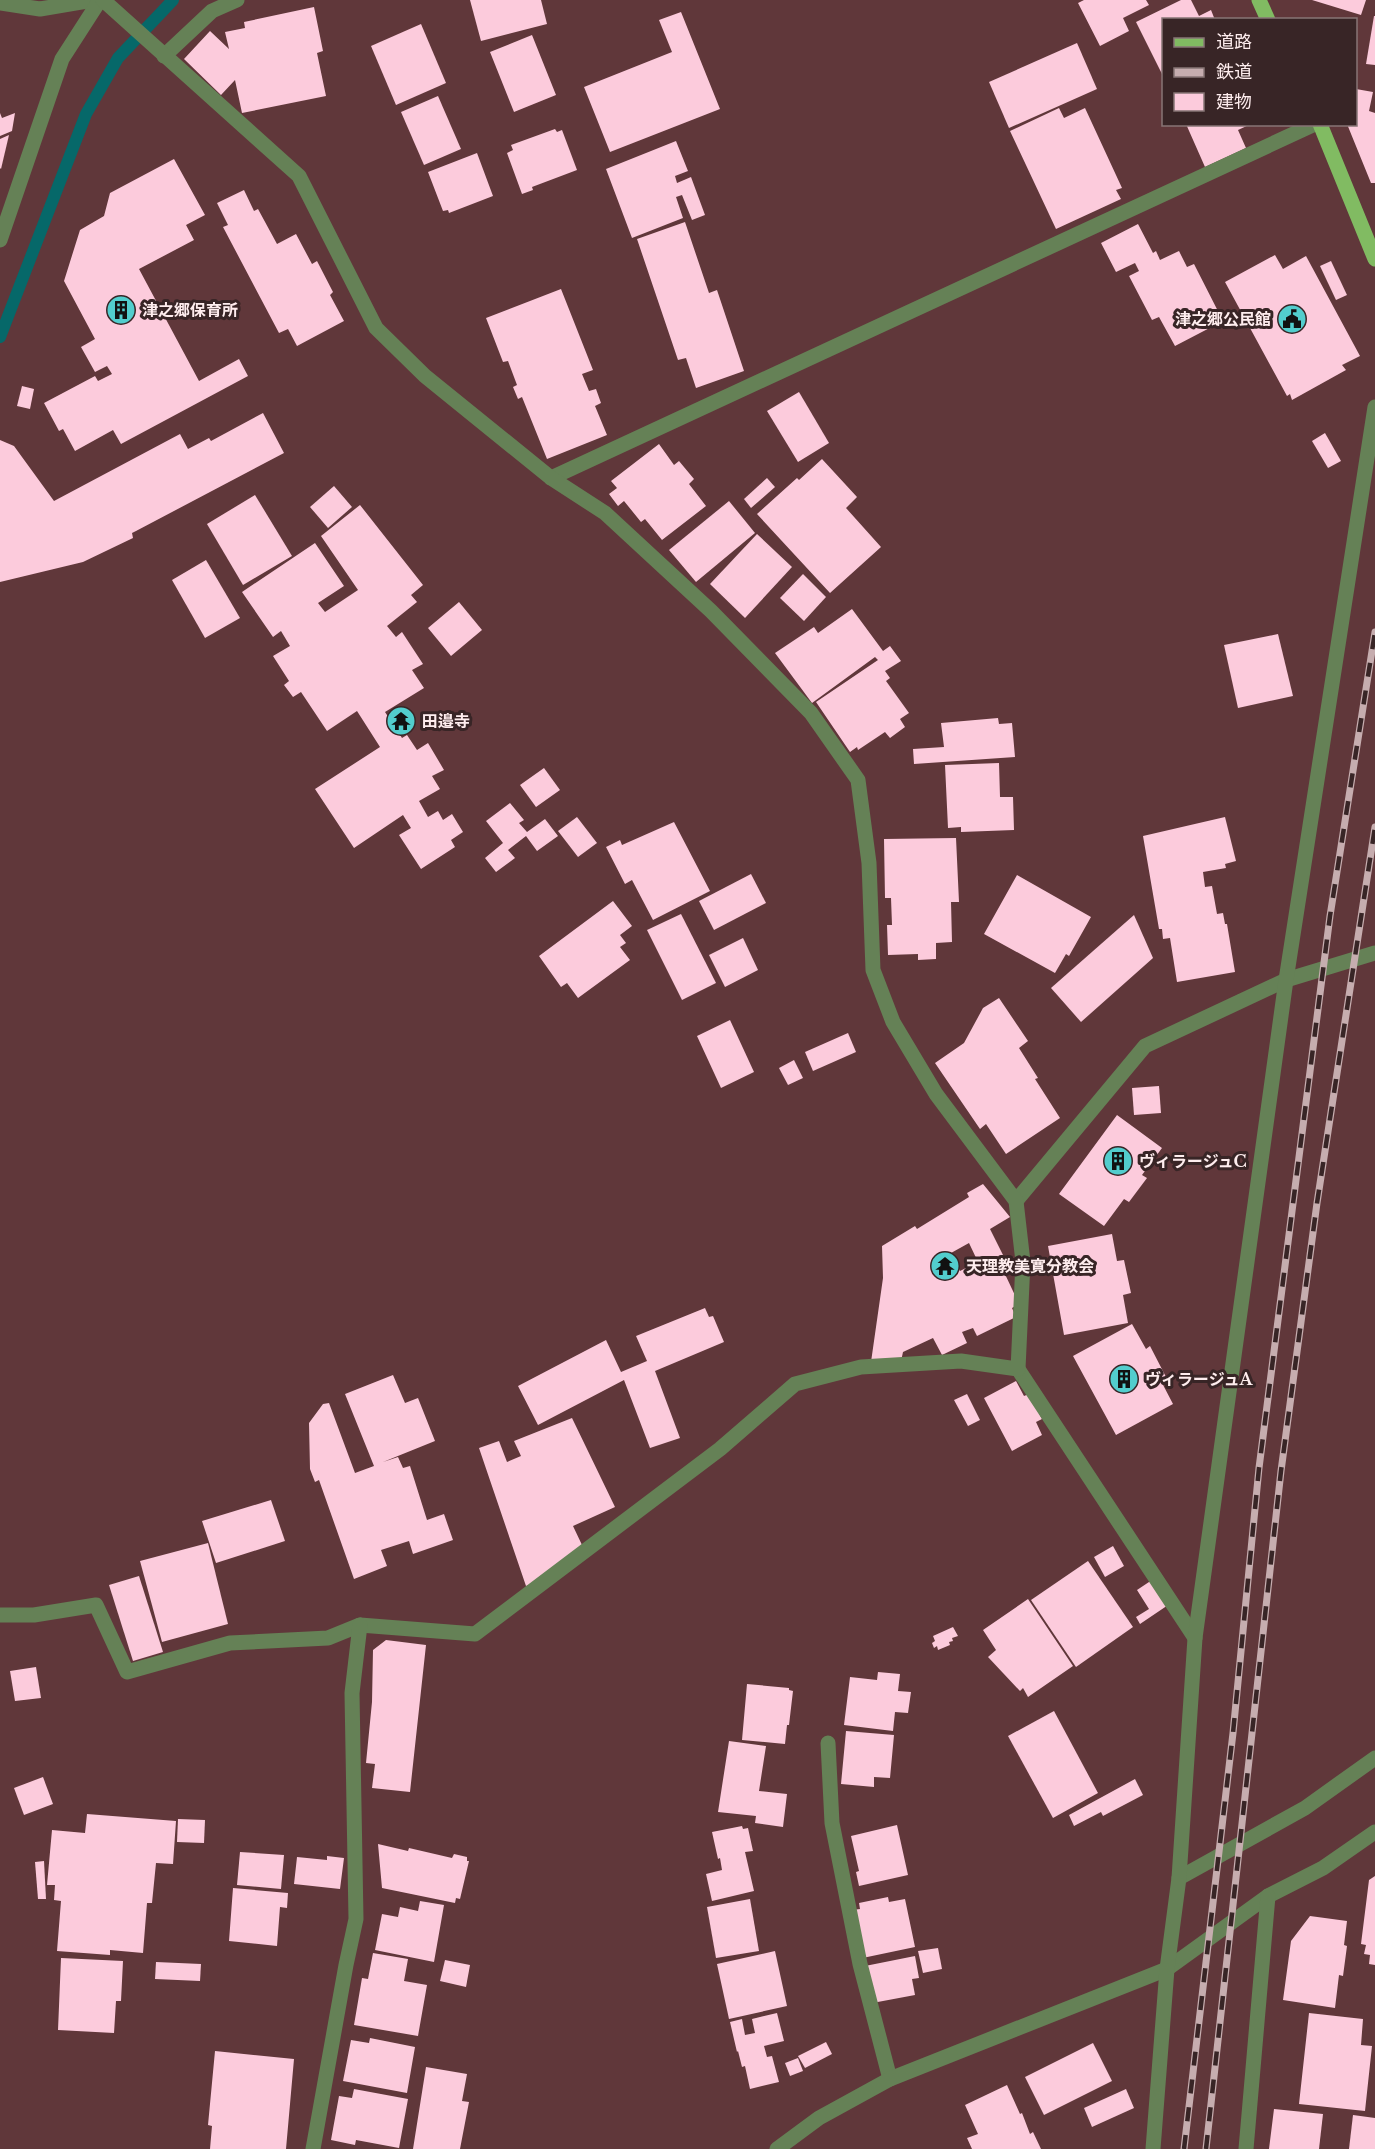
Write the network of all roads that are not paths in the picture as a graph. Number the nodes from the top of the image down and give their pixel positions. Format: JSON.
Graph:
{"nodes":[{"id":1,"x":93,"y":0,"type":"edge"},
{"id":2,"x":102,"y":0,"type":"edge"},
{"id":3,"x":237,"y":0,"type":"edge"},
{"id":4,"x":1259,"y":0,"type":"edge"},
{"id":5,"x":0,"y":3,"type":"edge"},
{"id":6,"x":1267,"y":18,"type":"edge"},
{"id":7,"x":164,"y":56,"type":"junction"},
{"id":8,"x":1313,"y":126,"type":"edge"},
{"id":9,"x":1318,"y":126,"type":"edge"},
{"id":10,"x":0,"y":240,"type":"edge"},
{"id":11,"x":1375,"y":259,"type":"edge"},
{"id":12,"x":1375,"y":407,"type":"edge"},
{"id":13,"x":551,"y":478,"type":"junction"},
{"id":14,"x":1375,"y":953,"type":"edge"},
{"id":15,"x":1286,"y":980,"type":"junction"},
{"id":16,"x":1016,"y":1201,"type":"junction"},
{"id":17,"x":1018,"y":1369,"type":"junction"},
{"id":18,"x":0,"y":1615,"type":"edge"},
{"id":19,"x":360,"y":1625,"type":"junction"},
{"id":20,"x":1195,"y":1638,"type":"junction"},
{"id":21,"x":828,"y":1743,"type":"dead end"},
{"id":22,"x":1375,"y":1758,"type":"edge"},
{"id":23,"x":1375,"y":1832,"type":"edge"},
{"id":24,"x":1179,"y":1878,"type":"junction"},
{"id":25,"x":1268,"y":1896,"type":"junction"},
{"id":26,"x":1167,"y":1969,"type":"junction"},
{"id":27,"x":890,"y":2079,"type":"junction"},
{"id":28,"x":312,"y":2149,"type":"edge"},
{"id":29,"x":777,"y":2149,"type":"edge"},
{"id":30,"x":1153,"y":2149,"type":"edge"},
{"id":31,"x":1246,"y":2149,"type":"edge"}],
"edges":[{"from":1,"to":5,"type":"street"},
{"from":2,"to":7,"type":"street"},
{"from":2,"to":10,"type":"street"},
{"from":3,"to":7,"type":"street"},
{"from":4,"to":6,"type":"main road"},
{"from":7,"to":13,"type":"street"},
{"from":8,"to":13,"type":"street"},
{"from":9,"to":11,"type":"main road"},
{"from":12,"to":15,"type":"street"},
{"from":13,"to":16,"type":"street"},
{"from":14,"to":15,"type":"street"},
{"from":15,"to":16,"type":"street"},
{"from":15,"to":20,"type":"street"},
{"from":16,"to":17,"type":"street"},
{"from":17,"to":19,"type":"street"},
{"from":17,"to":20,"type":"street"},
{"from":18,"to":19,"type":"street"},
{"from":19,"to":28,"type":"street"},
{"from":20,"to":24,"type":"street"},
{"from":21,"to":27,"type":"street"},
{"from":22,"to":24,"type":"street"},
{"from":23,"to":25,"type":"street"},
{"from":24,"to":26,"type":"street"},
{"from":25,"to":26,"type":"street"},
{"from":25,"to":31,"type":"street"},
{"from":26,"to":27,"type":"street"},
{"from":26,"to":30,"type":"street"},
{"from":27,"to":29,"type":"street"}]}
